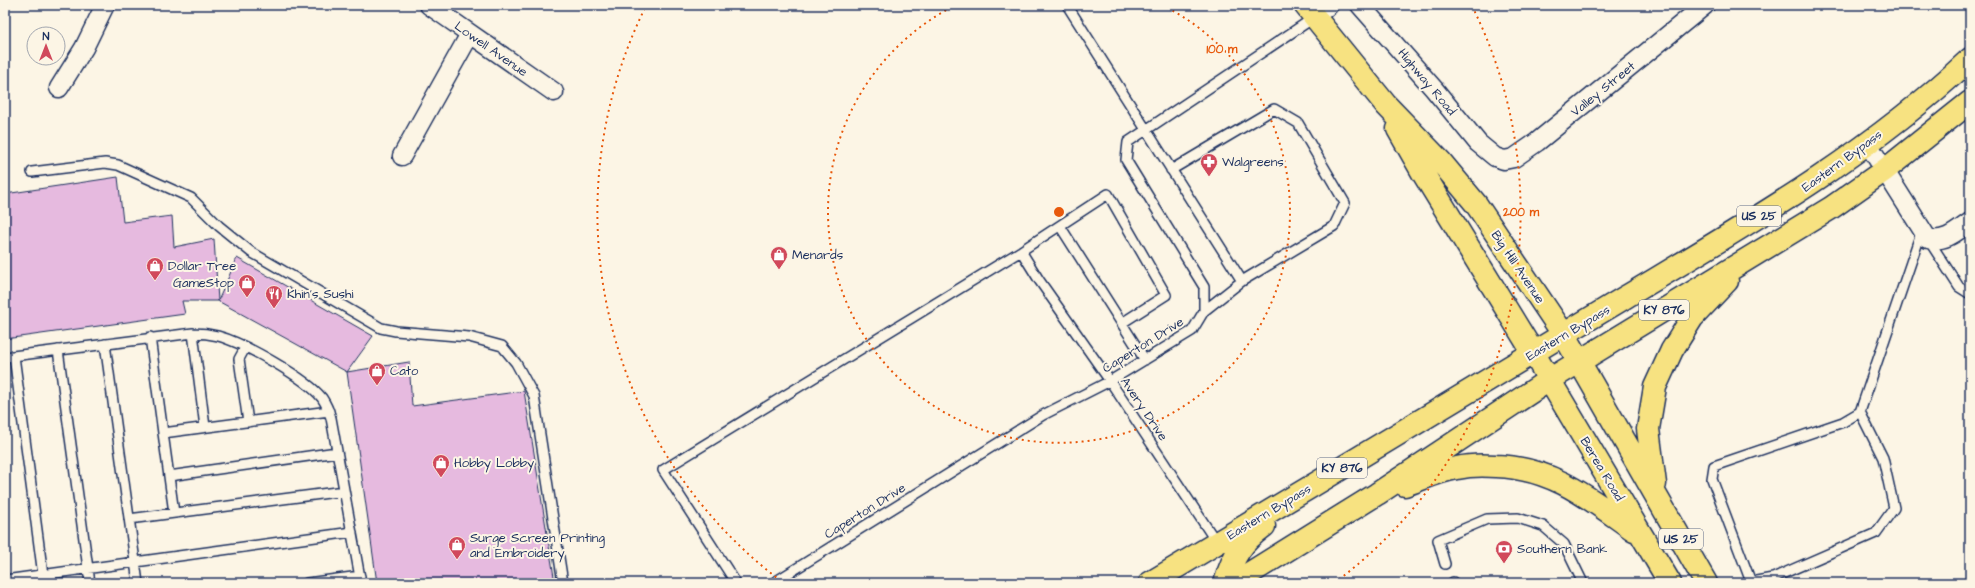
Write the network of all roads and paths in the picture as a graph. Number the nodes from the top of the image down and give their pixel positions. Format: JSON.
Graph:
{"nodes":[{"id":1,"x":106,"y":5,"type":"edge"},
{"id":2,"x":429,"y":5,"type":"edge"},
{"id":3,"x":1067,"y":5,"type":"edge"},
{"id":4,"x":1360,"y":5,"type":"edge"},
{"id":5,"x":1705,"y":5,"type":"edge"},
{"id":6,"x":1316,"y":9,"type":"edge"},
{"id":7,"x":470,"y":34,"type":"junction"},
{"id":8,"x":1970,"y":60,"type":"edge"},
{"id":9,"x":59,"y":88,"type":"dead end"},
{"id":10,"x":554,"y":92,"type":"dead end"},
{"id":11,"x":1970,"y":102,"type":"edge"},
{"id":12,"x":1386,"y":105,"type":"junction"},
{"id":13,"x":1146,"y":129,"type":"junction"},
{"id":14,"x":1868,"y":144,"type":"junction"},
{"id":15,"x":402,"y":156,"type":"dead end"},
{"id":16,"x":1495,"y":157,"type":"joint"},
{"id":17,"x":1171,"y":170,"type":"junction"},
{"id":18,"x":1885,"y":170,"type":"junction"},
{"id":19,"x":32,"y":172,"type":"dead end"},
{"id":20,"x":1970,"y":222,"type":"edge"},
{"id":21,"x":1060,"y":226,"type":"junction"},
{"id":22,"x":1925,"y":234,"type":"junction"},
{"id":23,"x":1021,"y":251,"type":"junction"},
{"id":24,"x":1749,"y":259,"type":"junction"},
{"id":25,"x":1242,"y":281,"type":"junction"},
{"id":26,"x":1970,"y":294,"type":"edge"},
{"id":27,"x":1204,"y":312,"type":"junction"},
{"id":28,"x":1122,"y":323,"type":"junction"},
{"id":29,"x":193,"y":332,"type":"junction"},
{"id":30,"x":1564,"y":335,"type":"junction"},
{"id":31,"x":150,"y":337,"type":"junction"},
{"id":32,"x":105,"y":344,"type":"junction"},
{"id":33,"x":245,"y":348,"type":"junction"},
{"id":34,"x":58,"y":350,"type":"junction"},
{"id":35,"x":1534,"y":354,"type":"junction"},
{"id":36,"x":10,"y":357,"type":"edge"},
{"id":37,"x":1145,"y":360,"type":"junction"},
{"id":38,"x":1580,"y":362,"type":"junction"},
{"id":39,"x":1549,"y":380,"type":"junction"},
{"id":40,"x":1110,"y":381,"type":"junction"},
{"id":41,"x":329,"y":411,"type":"junction"},
{"id":42,"x":1860,"y":412,"type":"junction"},
{"id":43,"x":248,"y":422,"type":"junction"},
{"id":44,"x":205,"y":427,"type":"junction"},
{"id":45,"x":163,"y":433,"type":"junction"},
{"id":46,"x":337,"y":452,"type":"junction"},
{"id":47,"x":169,"y":476,"type":"junction"},
{"id":48,"x":1327,"y":477,"type":"junction"},
{"id":49,"x":344,"y":491,"type":"junction"},
{"id":50,"x":1377,"y":494,"type":"junction"},
{"id":51,"x":1657,"y":495,"type":"junction"},
{"id":52,"x":174,"y":513,"type":"junction"},
{"id":53,"x":129,"y":519,"type":"junction"},
{"id":54,"x":352,"y":532,"type":"junction"},
{"id":55,"x":1642,"y":536,"type":"junction"},
{"id":56,"x":1217,"y":543,"type":"junction"},
{"id":57,"x":135,"y":563,"type":"junction"},
{"id":58,"x":1445,"y":564,"type":"dead end"},
{"id":59,"x":88,"y":569,"type":"junction"},
{"id":60,"x":44,"y":579,"type":"edge"},
{"id":61,"x":361,"y":579,"type":"edge"},
{"id":62,"x":5,"y":580,"type":"edge"},
{"id":63,"x":1237,"y":581,"type":"edge"},
{"id":64,"x":90,"y":583,"type":"edge"},
{"id":65,"x":138,"y":583,"type":"edge"},
{"id":66,"x":307,"y":583,"type":"edge"},
{"id":67,"x":563,"y":583,"type":"edge"},
{"id":68,"x":736,"y":583,"type":"edge"},
{"id":69,"x":773,"y":583,"type":"edge"},
{"id":70,"x":1150,"y":583,"type":"edge"},
{"id":71,"x":1582,"y":583,"type":"edge"},
{"id":72,"x":1670,"y":583,"type":"edge"},
{"id":73,"x":1706,"y":583,"type":"edge"}],
"edges":[{"from":1,"to":9,"type":"street"},
{"from":2,"to":7,"type":"street","name":"Lowell Avenue"},
{"from":3,"to":13,"type":"lane"},
{"from":4,"to":16,"type":"street","name":"Highway Road"},
{"from":5,"to":16,"type":"street","name":"Valley Street"},
{"from":6,"to":12,"type":"main road","name":"Big Hill Avenue"},
{"from":6,"to":13,"type":"lane"},
{"from":7,"to":10,"type":"street","name":"Lowell Avenue"},
{"from":7,"to":15,"type":"street"},
{"from":8,"to":14,"type":"main road","name":"Eastern Bypass","number":"US 25"},
{"from":11,"to":18,"type":"main road","number":"US 25"},
{"from":12,"to":30,"type":"main road","name":"Big Hill Avenue"},
{"from":12,"to":35,"type":"main road","name":"Big Hill Avenue"},
{"from":13,"to":17,"type":"lane"},
{"from":13,"to":27,"type":"lane"},
{"from":14,"to":18,"type":"street"},
{"from":14,"to":30,"type":"main road","name":"Eastern Bypass","number":"US 25"},
{"from":17,"to":25,"type":"lane"},
{"from":17,"to":25,"type":"lane"},
{"from":18,"to":22,"type":"street"},
{"from":18,"to":24,"type":"main road","number":"US 25"},
{"from":19,"to":67,"type":"lane"},
{"from":20,"to":22,"type":"street"},
{"from":21,"to":23,"type":"lane"},
{"from":21,"to":28,"type":"lane"},
{"from":21,"to":28,"type":"lane"},
{"from":22,"to":26,"type":"lane"},
{"from":22,"to":42,"type":"lane"},
{"from":23,"to":40,"type":"lane","name":"Avery Drive"},
{"from":23,"to":68,"type":"lane"},
{"from":24,"to":38,"type":"main road","number":"KY 876"},
{"from":24,"to":51,"type":"main road"},
{"from":25,"to":27,"type":"lane"},
{"from":27,"to":37,"type":"lane","name":"Caperton Drive"},
{"from":28,"to":37,"type":"lane"},
{"from":29,"to":31,"type":"lane"},
{"from":29,"to":33,"type":"lane"},
{"from":29,"to":44,"type":"lane"},
{"from":30,"to":35,"type":"main road","name":"Eastern Bypass","number":"US 25"},
{"from":30,"to":38,"type":"main road","name":"Big Hill Avenue"},
{"from":31,"to":32,"type":"lane"},
{"from":31,"to":45,"type":"lane"},
{"from":32,"to":34,"type":"lane"},
{"from":32,"to":53,"type":"lane"},
{"from":33,"to":41,"type":"lane"},
{"from":33,"to":43,"type":"lane"},
{"from":34,"to":36,"type":"lane"},
{"from":34,"to":59,"type":"lane"},
{"from":35,"to":39,"type":"main road","name":"Berea Road","number":"US 25"},
{"from":35,"to":48,"type":"main road","name":"Eastern Bypass","number":"KY 876"},
{"from":36,"to":60,"type":"lane"},
{"from":37,"to":40,"type":"lane","name":"Caperton Drive"},
{"from":38,"to":39,"type":"main road","number":"KY 876"},
{"from":38,"to":51,"type":"main road"},
{"from":39,"to":50,"type":"main road","number":"KY 876"},
{"from":39,"to":55,"type":"main road","name":"Berea Road","number":"US 25"},
{"from":40,"to":56,"type":"lane","name":"Avery Drive"},
{"from":40,"to":69,"type":"lane","name":"Caperton Drive"},
{"from":41,"to":43,"type":"lane"},
{"from":41,"to":46,"type":"lane"},
{"from":42,"to":42,"type":"lane"},
{"from":43,"to":44,"type":"lane"},
{"from":44,"to":45,"type":"lane"},
{"from":45,"to":47,"type":"lane"},
{"from":46,"to":47,"type":"lane"},
{"from":46,"to":49,"type":"lane"},
{"from":47,"to":52,"type":"lane"},
{"from":48,"to":56,"type":"main road","name":"Eastern Bypass","number":"KY 876"},
{"from":48,"to":63,"type":"main road"},
{"from":49,"to":52,"type":"lane"},
{"from":49,"to":54,"type":"lane"},
{"from":50,"to":55,"type":"main road"},
{"from":50,"to":63,"type":"main road","number":"KY 876"},
{"from":51,"to":73,"type":"main road","number":"US 25"},
{"from":52,"to":53,"type":"lane"},
{"from":53,"to":57,"type":"lane"},
{"from":54,"to":57,"type":"lane"},
{"from":54,"to":61,"type":"lane"},
{"from":55,"to":72,"type":"main road","name":"Berea Road","number":"US 25"},
{"from":56,"to":70,"type":"main road","name":"Eastern Bypass","number":"KY 876"},
{"from":57,"to":59,"type":"lane"},
{"from":57,"to":65,"type":"lane"},
{"from":58,"to":71,"type":"lane"},
{"from":59,"to":60,"type":"lane"},
{"from":59,"to":64,"type":"lane"},
{"from":60,"to":62,"type":"lane"},
{"from":61,"to":66,"type":"lane"}]}
